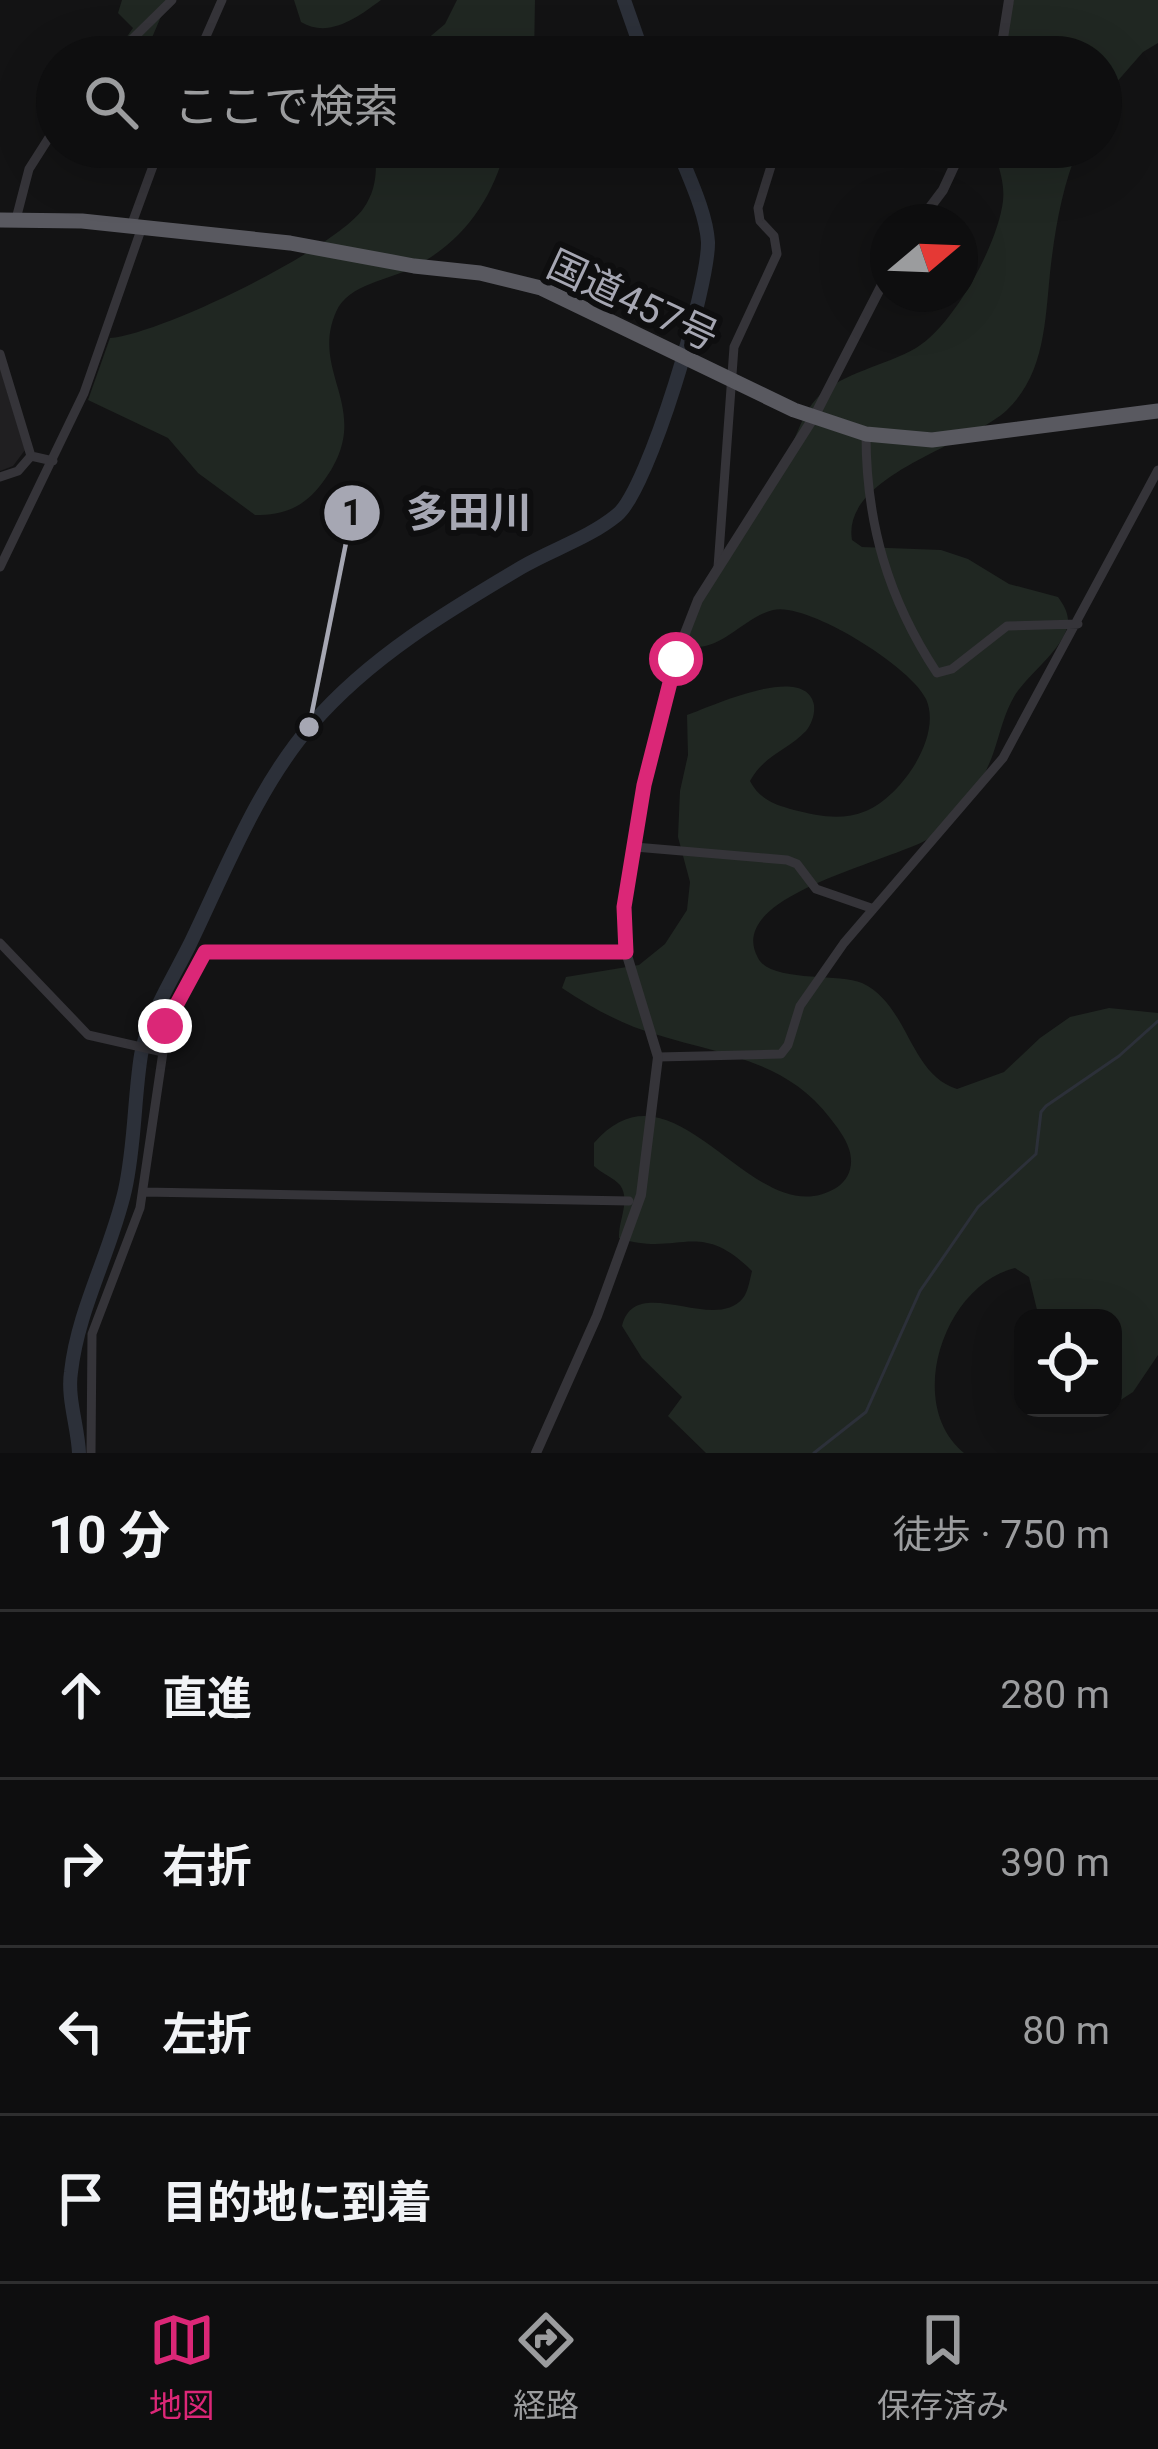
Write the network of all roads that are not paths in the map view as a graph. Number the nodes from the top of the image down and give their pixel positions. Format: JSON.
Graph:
{"nodes":[{"id":1,"x":172,"y":0,"type":"edge"},
{"id":2,"x":222,"y":0,"type":"edge"},
{"id":3,"x":1009,"y":0,"type":"edge"},
{"id":4,"x":135,"y":36,"type":"edge"},
{"id":5,"x":206,"y":36,"type":"edge"},
{"id":6,"x":1003,"y":36,"type":"edge"},
{"id":7,"x":36,"y":157,"type":"edge"},
{"id":8,"x":154,"y":168,"type":"edge"},
{"id":9,"x":770,"y":168,"type":"edge"},
{"id":10,"x":953,"y":168,"type":"edge"},
{"id":11,"x":932,"y":204,"type":"edge"},
{"id":12,"x":8,"y":220,"type":"edge"},
{"id":13,"x":137,"y":227,"type":"junction"},
{"id":14,"x":870,"y":308,"type":"edge"},
{"id":15,"x":0,"y":354,"type":"edge"},
{"id":16,"x":732,"y":382,"type":"junction"},
{"id":17,"x":1158,"y":411,"type":"edge"},
{"id":18,"x":814,"y":417,"type":"junction"},
{"id":19,"x":866,"y":434,"type":"junction"},
{"id":20,"x":31,"y":456,"type":"junction"},
{"id":21,"x":53,"y":460,"type":"junction"},
{"id":22,"x":1158,"y":470,"type":"edge"},
{"id":23,"x":0,"y":476,"type":"edge"},
{"id":24,"x":15,"y":533,"type":"junction"},
{"id":25,"x":0,"y":538,"type":"edge"},
{"id":26,"x":0,"y":567,"type":"edge"},
{"id":27,"x":718,"y":572,"type":"junction"},
{"id":28,"x":1078,"y":624,"type":"junction"},
{"id":29,"x":635,"y":847,"type":"junction"},
{"id":30,"x":871,"y":908,"type":"junction"},
{"id":31,"x":0,"y":943,"type":"edge"},
{"id":32,"x":626,"y":952,"type":"junction"},
{"id":33,"x":163,"y":1052,"type":"junction"},
{"id":34,"x":658,"y":1057,"type":"junction"},
{"id":35,"x":143,"y":1192,"type":"junction"},
{"id":36,"x":629,"y":1201,"type":"dead end"},
{"id":37,"x":91,"y":1453,"type":"edge"},
{"id":38,"x":536,"y":1453,"type":"edge"}],
"edges":[{"from":1,"to":4,"type":"street"},
{"from":2,"to":5,"type":"street"},
{"from":3,"to":6,"type":"street"},
{"from":7,"to":12,"type":"street"},
{"from":8,"to":13,"type":"street"},
{"from":9,"to":16,"type":"street"},
{"from":10,"to":11,"type":"street"},
{"from":12,"to":13,"type":"highway","name":"国道457号"},
{"from":13,"to":16,"type":"highway","name":"国道457号"},
{"from":13,"to":21,"type":"street"},
{"from":14,"to":18,"type":"street"},
{"from":15,"to":20,"type":"street"},
{"from":16,"to":18,"type":"highway","name":"国道457号"},
{"from":16,"to":27,"type":"street"},
{"from":17,"to":19,"type":"highway","name":"国道457号"},
{"from":18,"to":19,"type":"highway","name":"国道457号"},
{"from":18,"to":27,"type":"street"},
{"from":19,"to":28,"type":"street"},
{"from":20,"to":21,"type":"street"},
{"from":20,"to":23,"type":"street"},
{"from":21,"to":24,"type":"street"},
{"from":22,"to":28,"type":"street"},
{"from":24,"to":25,"type":"street"},
{"from":24,"to":26,"type":"street"},
{"from":27,"to":29,"type":"street"},
{"from":28,"to":30,"type":"street"},
{"from":29,"to":30,"type":"street"},
{"from":29,"to":32,"type":"street"},
{"from":30,"to":34,"type":"street"},
{"from":31,"to":33,"type":"street"},
{"from":32,"to":33,"type":"street"},
{"from":32,"to":34,"type":"street"},
{"from":33,"to":35,"type":"street"},
{"from":34,"to":38,"type":"street"},
{"from":35,"to":36,"type":"street"},
{"from":35,"to":37,"type":"street"}]}
